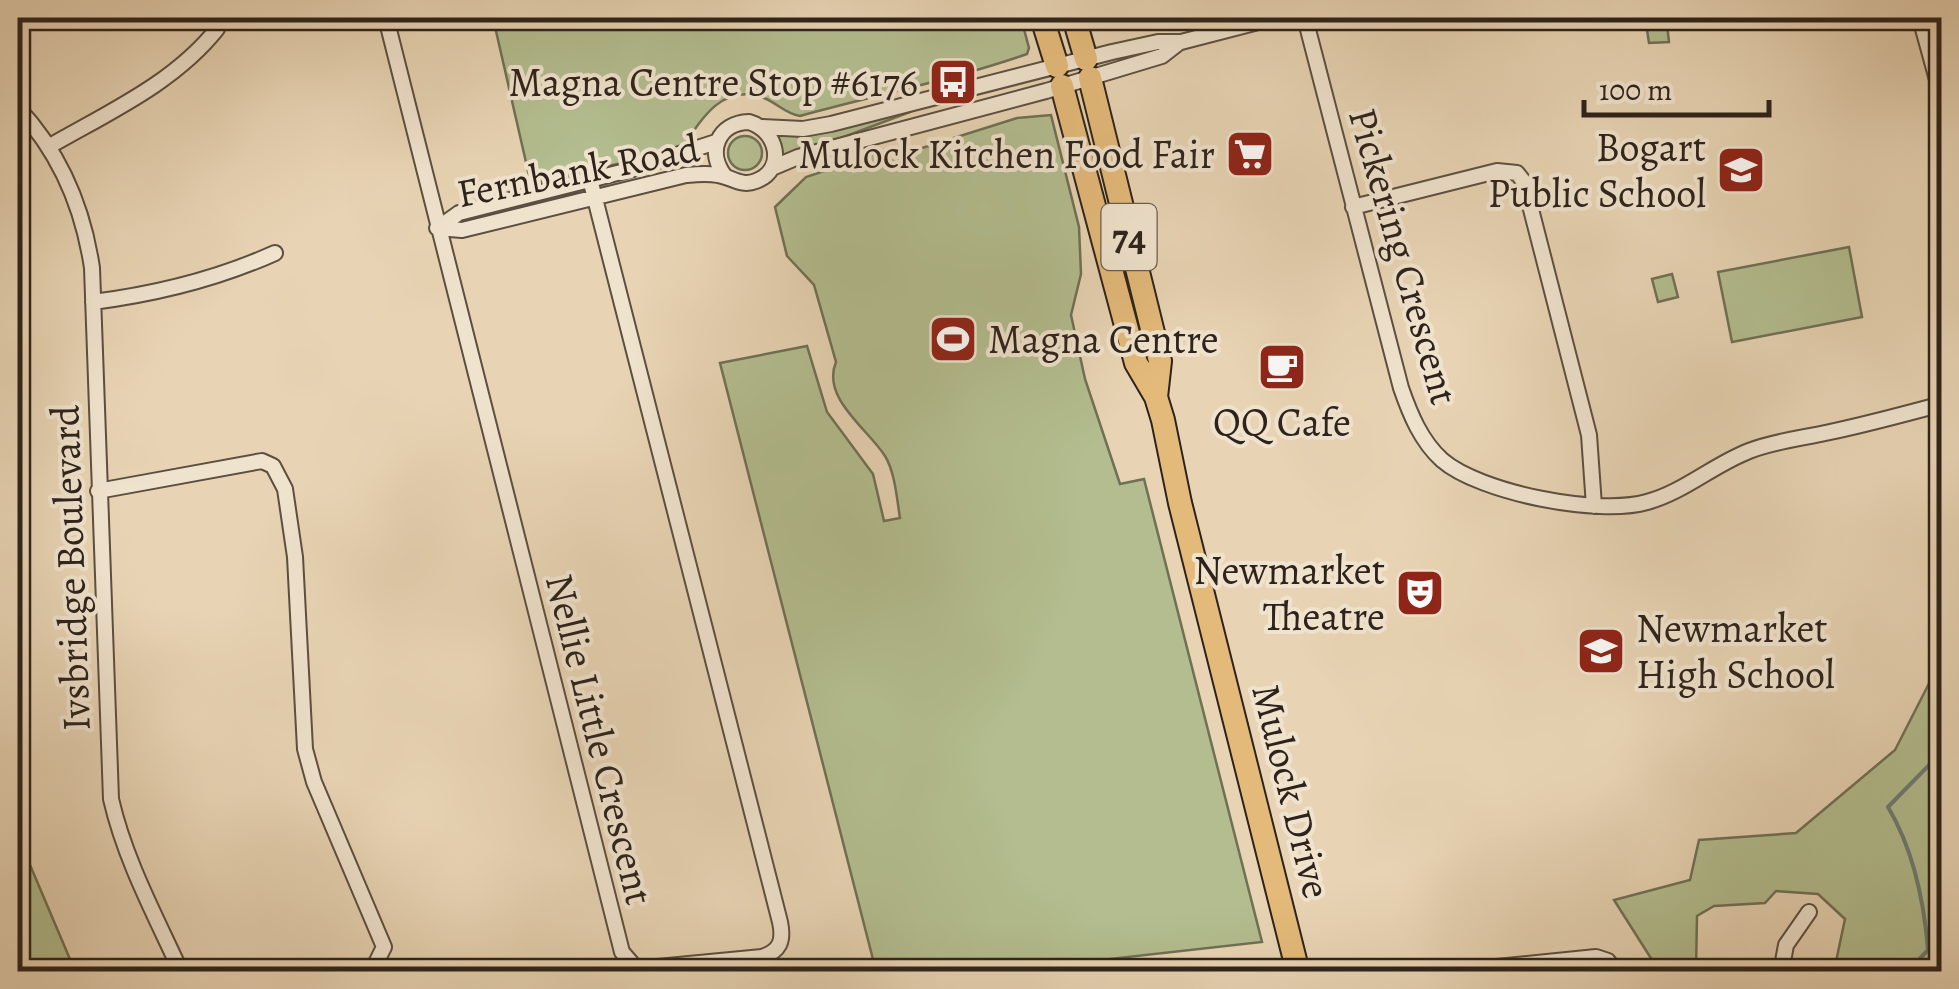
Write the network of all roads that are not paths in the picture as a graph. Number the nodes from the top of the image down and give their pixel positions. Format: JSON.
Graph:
{"nodes":[{"id":1,"x":386,"y":18,"type":"edge"},
{"id":2,"x":1042,"y":18,"type":"edge"},
{"id":3,"x":1074,"y":18,"type":"edge"},
{"id":4,"x":1274,"y":18,"type":"edge"},
{"id":5,"x":1305,"y":18,"type":"edge"},
{"id":6,"x":1920,"y":18,"type":"edge"},
{"id":7,"x":216,"y":29,"type":"dead end"},
{"id":8,"x":1088,"y":68,"type":"junction"},
{"id":9,"x":1059,"y":76,"type":"junction"},
{"id":10,"x":1942,"y":98,"type":"edge"},
{"id":11,"x":18,"y":108,"type":"edge"},
{"id":12,"x":762,"y":127,"type":"junction"},
{"id":13,"x":716,"y":142,"type":"junction"},
{"id":14,"x":50,"y":146,"type":"junction"},
{"id":15,"x":772,"y":168,"type":"junction"},
{"id":16,"x":725,"y":176,"type":"junction"},
{"id":17,"x":590,"y":180,"type":"junction"},
{"id":18,"x":595,"y":198,"type":"junction"},
{"id":19,"x":1352,"y":207,"type":"junction"},
{"id":20,"x":437,"y":228,"type":"junction"},
{"id":21,"x":275,"y":253,"type":"dead end"},
{"id":22,"x":93,"y":302,"type":"junction"},
{"id":23,"x":1156,"y":397,"type":"junction"},
{"id":24,"x":1942,"y":404,"type":"edge"},
{"id":25,"x":98,"y":490,"type":"junction"},
{"id":26,"x":1594,"y":506,"type":"junction"},
{"id":27,"x":1808,"y":912,"type":"dead end"},
{"id":28,"x":181,"y":972,"type":"edge"},
{"id":29,"x":366,"y":972,"type":"edge"},
{"id":30,"x":1298,"y":972,"type":"edge"},
{"id":31,"x":1446,"y":972,"type":"edge"},
{"id":32,"x":1616,"y":972,"type":"edge"},
{"id":33,"x":1781,"y":972,"type":"edge"}],
"edges":[{"from":1,"to":20,"type":"street","name":"Nellie Little Crescent"},
{"from":2,"to":9,"type":"main road","name":"Mulock Drive","number":"74"},
{"from":3,"to":8,"type":"main road","name":"Mulock Drive","number":"74"},
{"from":4,"to":8,"type":"street"},
{"from":5,"to":19,"type":"street","name":"Pickering Crescent"},
{"from":6,"to":10,"type":"street"},
{"from":7,"to":14,"type":"street"},
{"from":8,"to":9,"type":"street"},
{"from":8,"to":23,"type":"main road","name":"Mulock Drive","number":"74"},
{"from":9,"to":12,"type":"street"},
{"from":9,"to":15,"type":"street"},
{"from":9,"to":23,"type":"main road","name":"Mulock Drive","number":"74"},
{"from":11,"to":14,"type":"street","name":"Ivsbridge Boulevard"},
{"from":12,"to":13,"type":"street"},
{"from":12,"to":15,"type":"street"},
{"from":13,"to":16,"type":"street"},
{"from":13,"to":17,"type":"street","name":"Fernbank Road"},
{"from":14,"to":22,"type":"street","name":"Ivsbridge Boulevard"},
{"from":15,"to":16,"type":"street"},
{"from":16,"to":18,"type":"street","name":"Fernbank Road"},
{"from":17,"to":18,"type":"street","name":"Nellie Little Crescent"},
{"from":17,"to":20,"type":"street","name":"Fernbank Road"},
{"from":18,"to":20,"type":"street","name":"Fernbank Road"},
{"from":18,"to":20,"type":"street","name":"Nellie Little Crescent"},
{"from":19,"to":26,"type":"street","name":"Pickering Crescent"},
{"from":19,"to":26,"type":"street"},
{"from":21,"to":22,"type":"street"},
{"from":22,"to":25,"type":"street","name":"Ivsbridge Boulevard"},
{"from":23,"to":30,"type":"main road","name":"Mulock Drive","number":"74"},
{"from":24,"to":26,"type":"street","name":"Pickering Crescent"},
{"from":25,"to":28,"type":"street","name":"Ivsbridge Boulevard"},
{"from":25,"to":29,"type":"street"},
{"from":27,"to":33,"type":"street"},
{"from":31,"to":32,"type":"street"}]}
